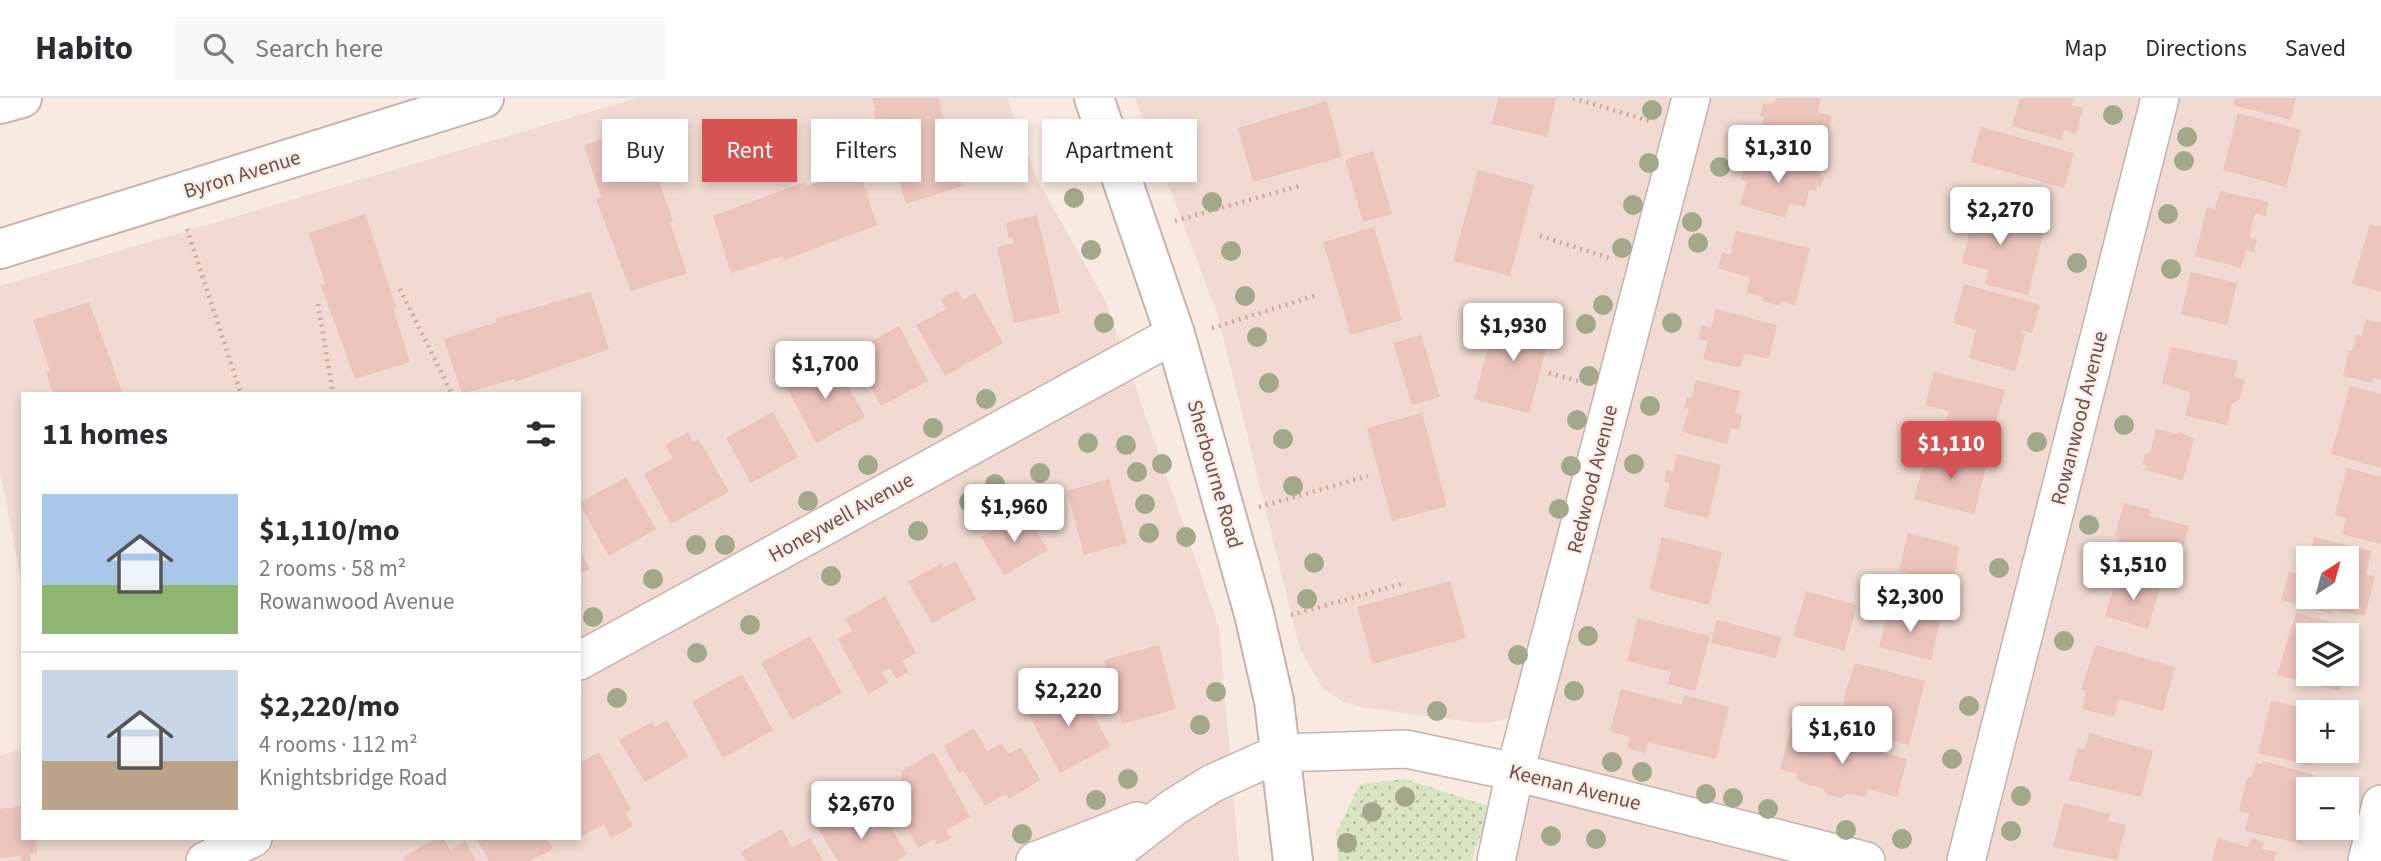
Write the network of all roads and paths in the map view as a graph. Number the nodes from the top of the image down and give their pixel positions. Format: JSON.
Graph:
{"nodes":[{"id":1,"x":22,"y":98,"type":"edge"},
{"id":2,"x":484,"y":98,"type":"edge"},
{"id":3,"x":1094,"y":98,"type":"edge"},
{"id":4,"x":2160,"y":98,"type":"edge"},
{"id":5,"x":1573,"y":99,"type":"edge"},
{"id":6,"x":0,"y":104,"type":"edge"},
{"id":7,"x":1687,"y":114,"type":"edge"},
{"id":8,"x":1299,"y":186,"type":"dead end"},
{"id":9,"x":176,"y":195,"type":"junction"},
{"id":10,"x":1175,"y":221,"type":"dead end"},
{"id":11,"x":1540,"y":236,"type":"dead end"},
{"id":12,"x":0,"y":249,"type":"edge"},
{"id":13,"x":1647,"y":270,"type":"junction"},
{"id":14,"x":400,"y":289,"type":"dead end"},
{"id":15,"x":1317,"y":295,"type":"dead end"},
{"id":16,"x":318,"y":304,"type":"dead end"},
{"id":17,"x":1194,"y":331,"type":"junction"},
{"id":18,"x":240,"y":392,"type":"edge"},
{"id":19,"x":333,"y":392,"type":"edge"},
{"id":20,"x":452,"y":392,"type":"edge"},
{"id":21,"x":1368,"y":476,"type":"dead end"},
{"id":22,"x":1258,"y":508,"type":"dead end"},
{"id":23,"x":1405,"y":583,"type":"dead end"},
{"id":24,"x":1287,"y":616,"type":"dead end"},
{"id":25,"x":581,"y":660,"type":"edge"},
{"id":26,"x":1280,"y":753,"type":"junction"},
{"id":27,"x":1513,"y":788,"type":"junction"},
{"id":28,"x":2381,"y":804,"type":"edge"},
{"id":29,"x":1174,"y":807,"type":"junction"},
{"id":30,"x":249,"y":840,"type":"edge"},
{"id":31,"x":205,"y":861,"type":"edge"},
{"id":32,"x":1035,"y":861,"type":"edge"},
{"id":33,"x":1104,"y":861,"type":"edge"},
{"id":34,"x":1293,"y":861,"type":"edge"},
{"id":35,"x":1496,"y":861,"type":"edge"},
{"id":36,"x":1866,"y":861,"type":"edge"},
{"id":37,"x":1966,"y":861,"type":"edge"},
{"id":38,"x":2367,"y":861,"type":"edge"}],
"edges":[{"from":1,"to":6,"type":"street"},
{"from":2,"to":9,"type":"street","name":"Byron Avenue"},
{"from":3,"to":17,"type":"street","name":"Sherbourne Road"},
{"from":4,"to":37,"type":"street","name":"Rowanwood Avenue"},
{"from":5,"to":7,"type":"path"},
{"from":7,"to":13,"type":"street","name":"Redwood Avenue"},
{"from":8,"to":10,"type":"path"},
{"from":9,"to":12,"type":"street","name":"Byron Avenue"},
{"from":9,"to":18,"type":"path"},
{"from":11,"to":13,"type":"path"},
{"from":13,"to":27,"type":"street","name":"Redwood Avenue"},
{"from":14,"to":20,"type":"path"},
{"from":15,"to":17,"type":"path"},
{"from":16,"to":19,"type":"path"},
{"from":17,"to":25,"type":"street","name":"Honeywell Avenue"},
{"from":17,"to":26,"type":"street","name":"Sherbourne Road"},
{"from":21,"to":22,"type":"path"},
{"from":23,"to":24,"type":"path"},
{"from":26,"to":27,"type":"street","name":"Keenan Avenue"},
{"from":26,"to":29,"type":"street"},
{"from":26,"to":34,"type":"street","name":"Sherbourne Road"},
{"from":27,"to":35,"type":"street","name":"Redwood Avenue"},
{"from":27,"to":36,"type":"street","name":"Keenan Avenue"},
{"from":28,"to":38,"type":"street"},
{"from":29,"to":32,"type":"street"},
{"from":29,"to":33,"type":"street"},
{"from":30,"to":31,"type":"street"}]}
